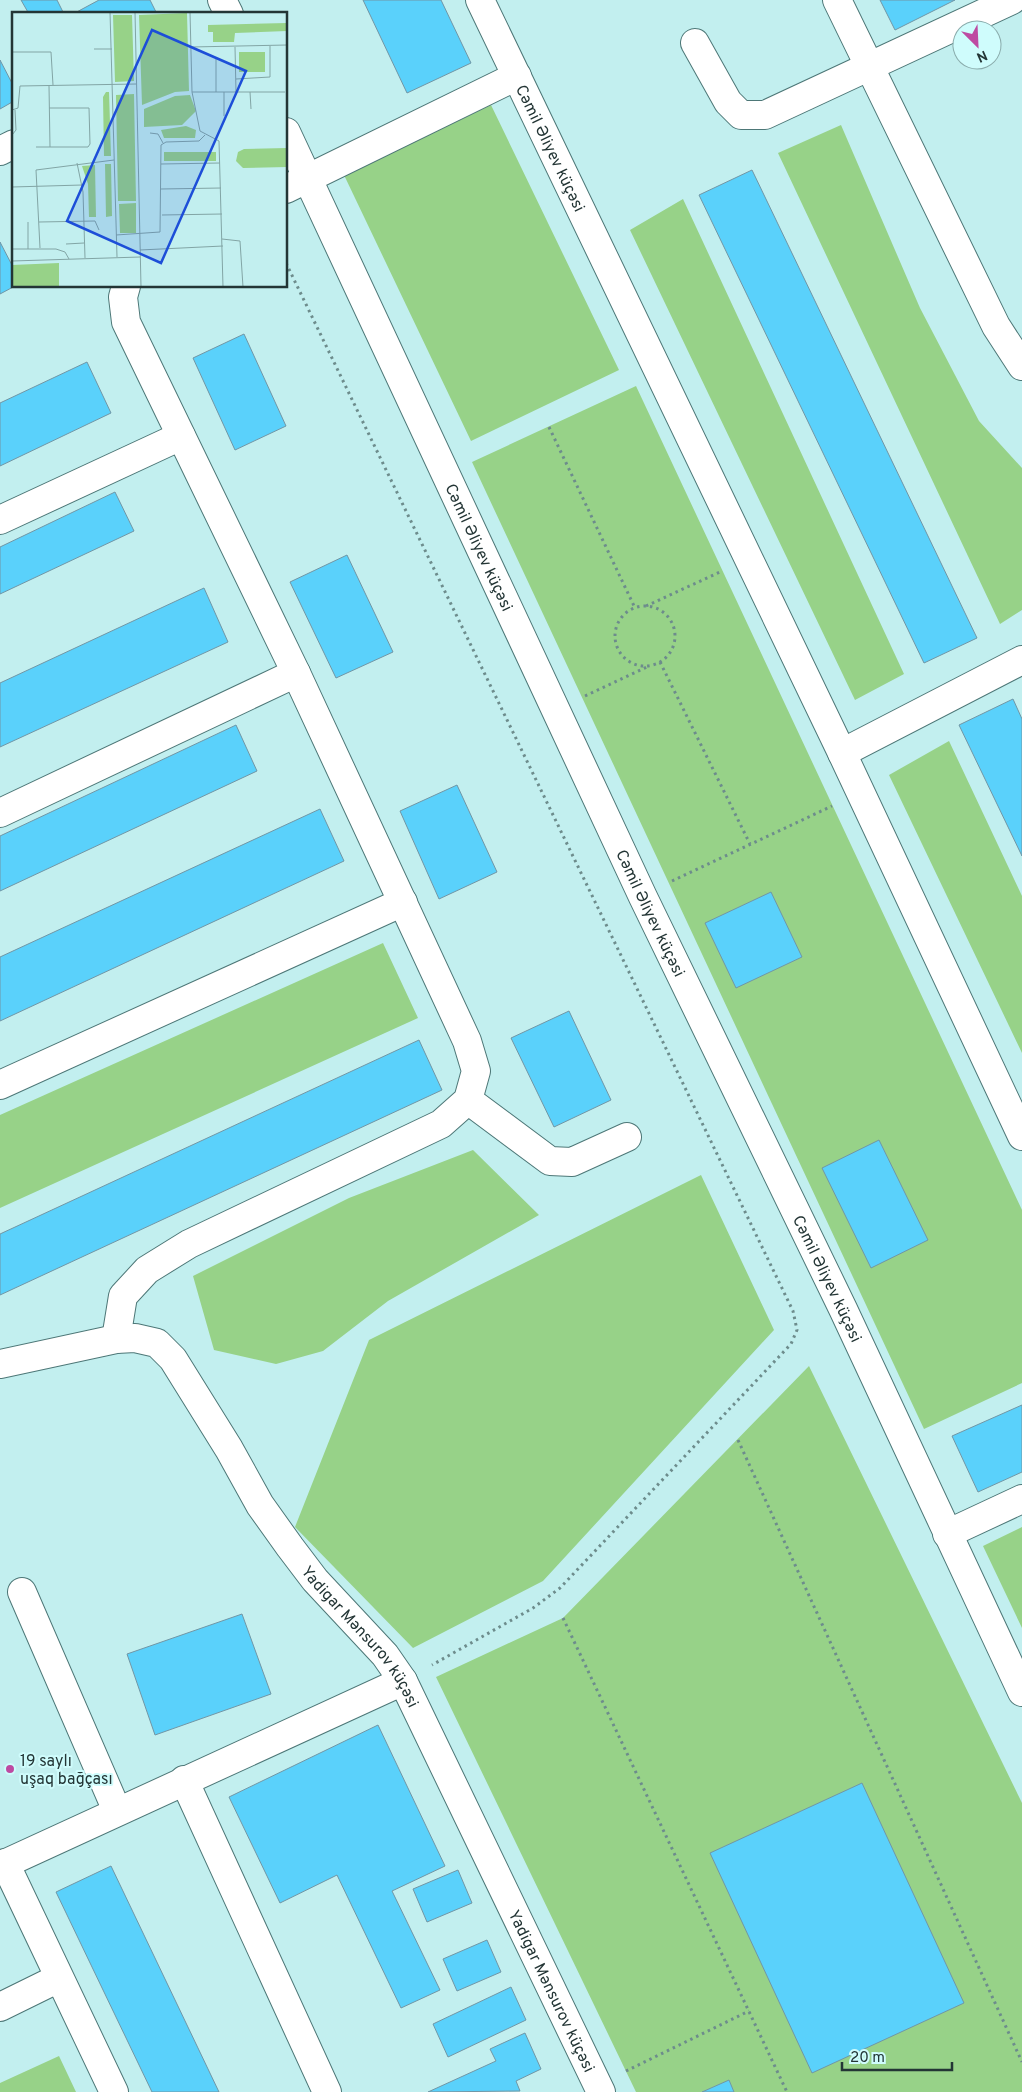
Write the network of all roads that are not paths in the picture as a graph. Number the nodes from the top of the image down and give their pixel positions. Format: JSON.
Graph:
{"nodes":[{"id":1,"x":222,"y":0,"type":"edge"},
{"id":2,"x":480,"y":0,"type":"edge"},
{"id":3,"x":837,"y":0,"type":"edge"},
{"id":4,"x":1012,"y":0,"type":"edge"},
{"id":5,"x":228,"y":12,"type":"edge"},
{"id":6,"x":695,"y":43,"type":"dead end"},
{"id":7,"x":869,"y":68,"type":"junction"},
{"id":8,"x":517,"y":76,"type":"junction"},
{"id":9,"x":288,"y":141,"type":"edge"},
{"id":10,"x":12,"y":145,"type":"edge"},
{"id":11,"x":0,"y":151,"type":"edge"},
{"id":12,"x":297,"y":184,"type":"edge"},
{"id":13,"x":126,"y":288,"type":"edge"},
{"id":14,"x":1022,"y":366,"type":"edge"},
{"id":15,"x":181,"y":436,"type":"junction"},
{"id":16,"x":0,"y":520,"type":"edge"},
{"id":17,"x":1022,"y":660,"type":"edge"},
{"id":18,"x":296,"y":673,"type":"junction"},
{"id":19,"x":842,"y":752,"type":"junction"},
{"id":20,"x":0,"y":813,"type":"edge"},
{"id":21,"x":403,"y":902,"type":"junction"},
{"id":22,"x":0,"y":1085,"type":"edge"},
{"id":23,"x":468,"y":1100,"type":"junction"},
{"id":24,"x":1022,"y":1136,"type":"edge"},
{"id":25,"x":628,"y":1137,"type":"dead end"},
{"id":26,"x":116,"y":1340,"type":"junction"},
{"id":27,"x":0,"y":1364,"type":"edge"},
{"id":28,"x":1022,"y":1499,"type":"edge"},
{"id":29,"x":947,"y":1534,"type":"junction"},
{"id":30,"x":22,"y":1592,"type":"dead end"},
{"id":31,"x":403,"y":1681,"type":"junction"},
{"id":32,"x":1022,"y":1692,"type":"edge"},
{"id":33,"x":184,"y":1780,"type":"junction"},
{"id":34,"x":117,"y":1812,"type":"junction"},
{"id":35,"x":2,"y":1865,"type":"edge"},
{"id":36,"x":59,"y":1978,"type":"junction"},
{"id":37,"x":0,"y":2007,"type":"edge"},
{"id":38,"x":594,"y":2090,"type":"edge"},
{"id":39,"x":114,"y":2092,"type":"edge"},
{"id":40,"x":327,"y":2092,"type":"edge"}],
"edges":[{"from":1,"to":5,"type":"street"},
{"from":2,"to":8,"type":"street","name":"Cəmil Əliyev küçəsi"},
{"from":3,"to":7,"type":"street"},
{"from":4,"to":7,"type":"street"},
{"from":6,"to":7,"type":"street"},
{"from":7,"to":14,"type":"street"},
{"from":8,"to":12,"type":"street"},
{"from":8,"to":19,"type":"street","name":"Cəmil Əliyev küçəsi"},
{"from":9,"to":12,"type":"street","name":"Cəmil Əliyev küçəsi"},
{"from":10,"to":11,"type":"street"},
{"from":12,"to":29,"type":"street","name":"Cəmil Əliyev küçəsi"},
{"from":13,"to":15,"type":"street"},
{"from":15,"to":16,"type":"street"},
{"from":15,"to":18,"type":"street"},
{"from":17,"to":19,"type":"street"},
{"from":18,"to":20,"type":"street"},
{"from":18,"to":21,"type":"street"},
{"from":19,"to":24,"type":"street","name":"Cəmil Əliyev küçəsi"},
{"from":21,"to":22,"type":"street"},
{"from":21,"to":23,"type":"street"},
{"from":23,"to":25,"type":"street"},
{"from":23,"to":26,"type":"street"},
{"from":26,"to":27,"type":"street","name":"Yadigar Mənsurov küçəsi"},
{"from":26,"to":31,"type":"street","name":"Yadigar Mənsurov küçəsi"},
{"from":28,"to":29,"type":"street"},
{"from":29,"to":32,"type":"street","name":"Cəmil Əliyev küçəsi"},
{"from":30,"to":34,"type":"street"},
{"from":31,"to":33,"type":"street"},
{"from":31,"to":38,"type":"street","name":"Yadigar Mənsurov küçəsi"},
{"from":33,"to":34,"type":"street"},
{"from":33,"to":40,"type":"street"},
{"from":34,"to":35,"type":"street"},
{"from":35,"to":36,"type":"street"},
{"from":36,"to":37,"type":"street"},
{"from":36,"to":39,"type":"street"}]}
